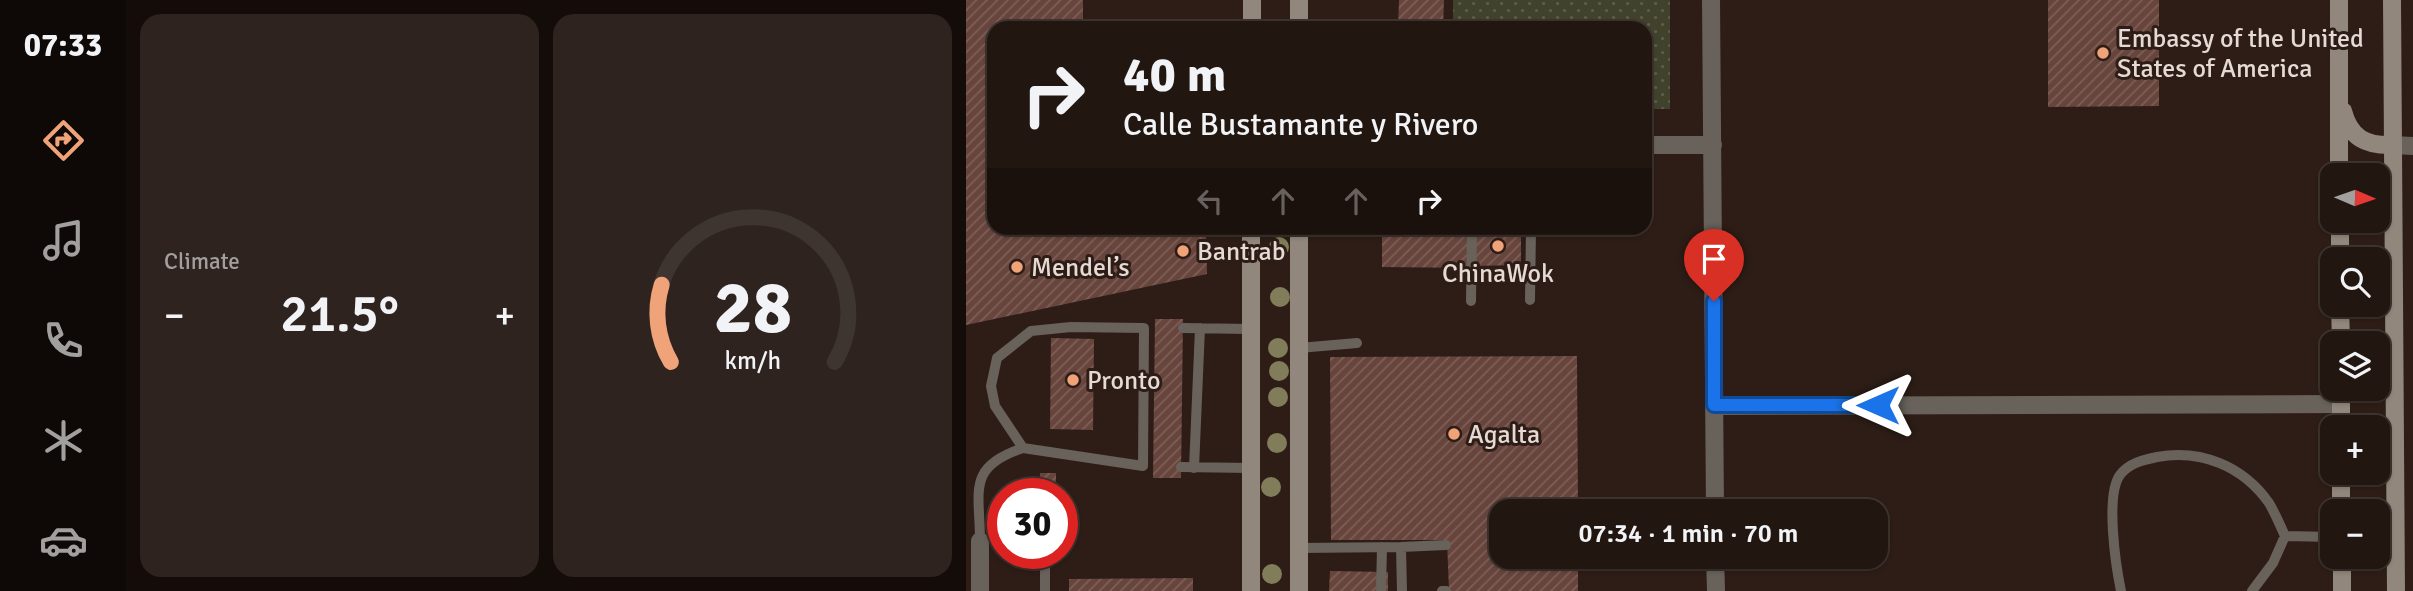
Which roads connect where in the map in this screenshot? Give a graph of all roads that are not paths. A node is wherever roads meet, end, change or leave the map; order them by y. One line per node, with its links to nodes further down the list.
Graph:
1 (1252, 0): 6 (main road)
2 (1299, 0): 7 (main road)
3 (1711, 0): 10 (street)
4 (2339, 0): 8 (main road)
5 (2392, 0): 11 (main road)
6 (1252, 21)
7 (1299, 21)
8 (2339, 90): 11 (main road); 13 (main road)
9 (1652, 145): 10 (street)
10 (1713, 145): 26 (street)
11 (2393, 145): 12 (street); 52 (main road)
12 (2413, 146)
13 (2339, 163)
14 (1251, 235): 22 (main road)
15 (1299, 235): 24 (main road)
16 (1472, 235): 19 (lane)
17 (1531, 235): 18 (lane)
18 (1530, 300)
19 (1471, 301)
20 (1183, 328): 21 (lane)
21 (1200, 328): 22 (lane); 29 (lane)
22 (1251, 328): 30 (main road)
23 (1357, 343): 24 (lane)
24 (1299, 348): 38 (main road)
25 (2320, 396): 26 (street)
26 (1714, 405): 31 (street)
27 (1023, 448): 27 (lane); 34 (lane)
28 (1181, 467): 29 (lane)
29 (1195, 468): 30 (lane)
30 (1251, 468): 44 (main road)
31 (1715, 499)
32 (2285, 536): 33 (lane); 49 (lane); 50 (lane)
33 (2320, 537)
34 (980, 541): 42 (street)
35 (1446, 545): 37 (lane)
36 (1382, 547): 37 (lane); 38 (lane); 46 (lane)
37 (1401, 547): 47 (lane)
38 (1299, 548): 45 (main road)
39 (1045, 569): 43 (lane)
40 (1715, 569): 48 (street)
41 (2342, 569): 51 (main road)
42 (980, 591)
43 (1045, 591)
44 (1251, 591)
45 (1299, 591)
46 (1381, 591)
47 (1402, 591)
48 (1716, 591)
49 (2121, 591)
50 (2252, 591)
51 (2342, 591)
52 (2396, 591)

